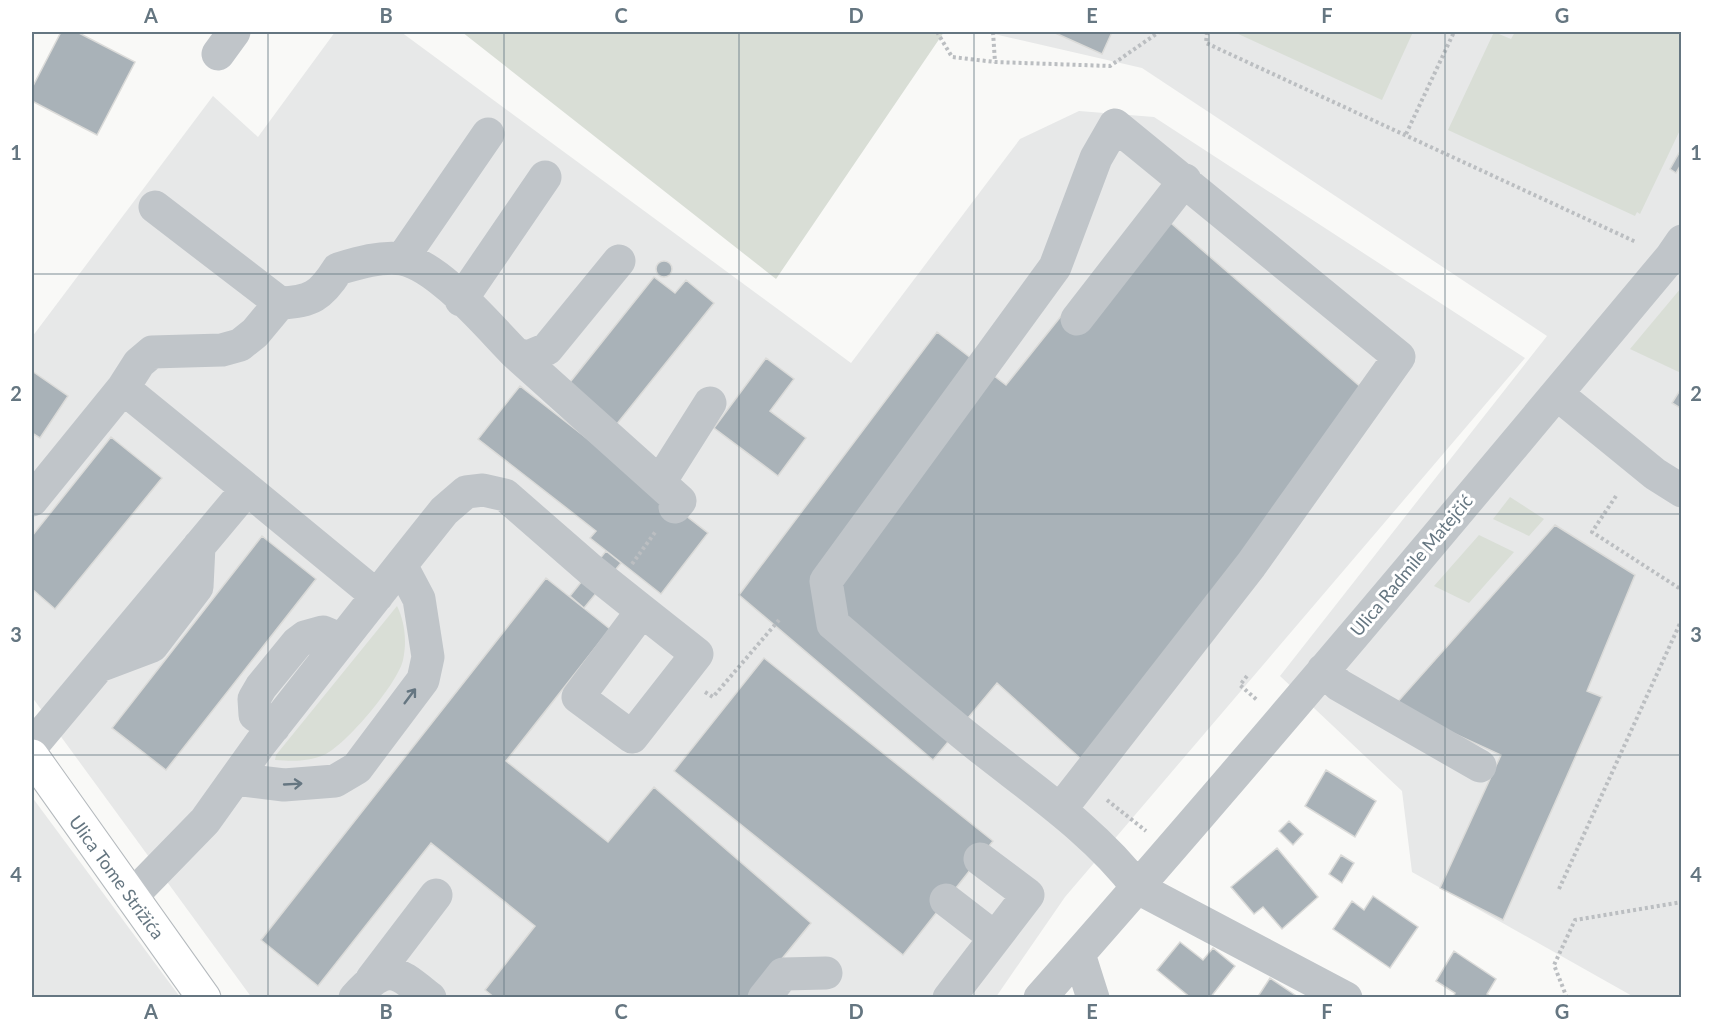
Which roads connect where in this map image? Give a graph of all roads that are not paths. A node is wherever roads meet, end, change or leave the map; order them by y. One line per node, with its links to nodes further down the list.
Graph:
1 (488, 134): 6 (street)
2 (545, 177): 8 (street)
3 (1185, 180): 10 (street); 26 (street); 26 (street)
4 (155, 207): 9 (street)
5 (1682, 240): 13 (street, Ulica Radmile Matejčić)
6 (402, 260): 8 (street); 9 (street)
7 (619, 261): 11 (street)
8 (461, 300): 11 (street)
9 (280, 303): 12 (street)
10 (1077, 319)
11 (516, 354): 14 (street)
12 (123, 388): 15 (street); 17 (street)
13 (1557, 394): 16 (street); 21 (street, Ulica Radmile Matejčić)
14 (710, 402)
15 (247, 489): 19 (street); 22 (street)
16 (1682, 491)
17 (32, 500)
18 (401, 565): 19 (street); 20 (street); 25 (street, one-way to 18)
19 (377, 596): 25 (street)
20 (642, 611)
21 (1323, 670): 24 (street); 28 (street, Ulica Radmile Matejčić)
22 (32, 746)
23 (32, 756): 30 (main road, Ulica Tome Strižića)
24 (1480, 766)
25 (235, 779): 30 (street)
26 (1060, 810): 28 (street)
27 (980, 859): 32 (street)
28 (1138, 888): 33 (street, Ulica Radmile Matejčić); 35 (street)
29 (436, 895): 34 (street)
30 (130, 897): 36 (main road, Ulica Tome Strižića)
31 (946, 900): 32 (street)
32 (994, 937): 40 (street)
33 (1079, 954): 41 (street, Ulica Radmile Matejčić); 42 (street)
34 (364, 988): 37 (street)
35 (1345, 997)
36 (204, 998)
37 (430, 998)
38 (764, 998): 39 (street)
39 (805, 998)
40 (949, 998)
41 (1040, 998)
42 (1093, 998)

